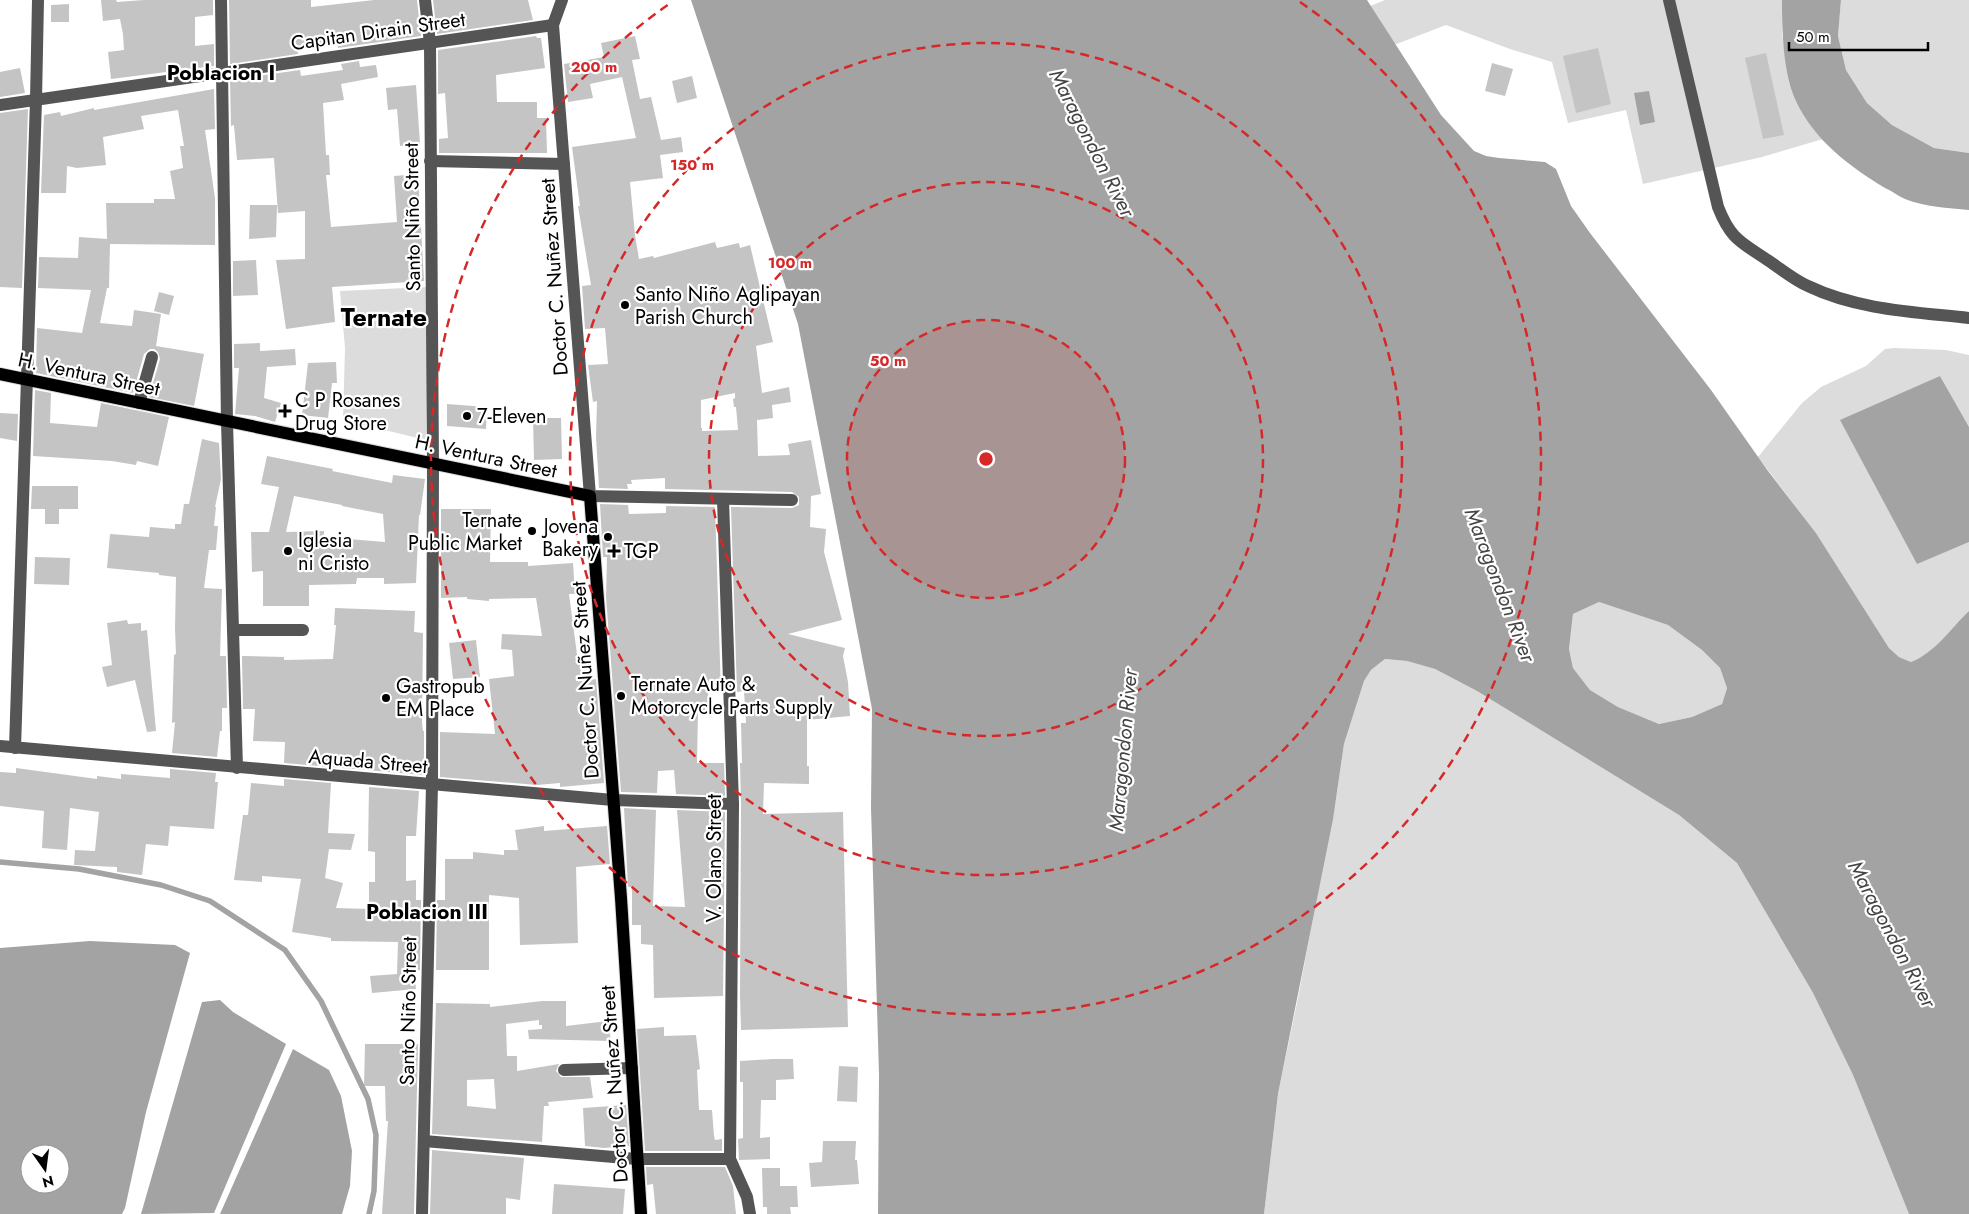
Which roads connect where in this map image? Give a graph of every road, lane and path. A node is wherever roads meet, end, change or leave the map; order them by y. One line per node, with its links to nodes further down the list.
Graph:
1 (38, 0): 9 (street)
2 (221, 0): 8 (street)
3 (425, 0): 7 (street, Santo Niño Street)
4 (562, 0): 6 (street)
5 (1668, 0): 13 (street)
6 (553, 25): 7 (street, Capitan Dirain Street); 12 (street, Doctor C. Nuñez Street)
7 (430, 43): 8 (street, Capitan Dirain Street); 11 (street, Santo Niño Street)
8 (221, 73): 9 (street, Capitan Dirain Street); 18 (street)
9 (36, 100): 10 (street, Capitan Dirain Street); 16 (street)
10 (0, 105)
11 (430, 161): 12 (street); 19 (street, Santo Niño Street)
12 (564, 164): 20 (street, Doctor C. Nuñez Street)
13 (1969, 318)
14 (152, 358): 17 (street)
15 (0, 374): 16 (main road, H. Ventura Street)
16 (27, 380): 17 (main road, H. Ventura Street); 26 (street)
17 (140, 403): 18 (main road, H. Ventura Street)
18 (227, 422): 19 (main road, H. Ventura Street); 23 (street)
19 (433, 464): 20 (main road, H. Ventura Street); 28 (street, Santo Niño Street)
20 (590, 496): 21 (street, H. Ventura Street); 29 (main road, Doctor C. Nuñez Street)
21 (723, 499): 22 (street, H. Ventura Street); 30 (street, V. Olano Street)
22 (792, 500)
23 (233, 630): 24 (street); 27 (street)
24 (303, 630)
25 (0, 746): 26 (street, Aquada Street)
26 (15, 748): 27 (street, Aquada Street)
27 (237, 768): 28 (street, Aquada Street)
28 (432, 785): 29 (street, Aquada Street); 33 (street, Santo Niño Street)
29 (613, 800): 30 (street, Aquada Street); 31 (main road, Doctor C. Nuñez Street)
30 (733, 804): 35 (street, V. Olano Street)
31 (632, 1068): 32 (street); 34 (main road, Doctor C. Nuñez Street)
32 (564, 1070)
33 (424, 1141): 34 (street); 36 (street, Santo Niño Street)
34 (637, 1159): 35 (street); 37 (main road, Doctor C. Nuñez Street)
35 (730, 1159): 38 (street, V. Olano Street)
36 (422, 1214)
37 (641, 1214)
38 (750, 1214)

